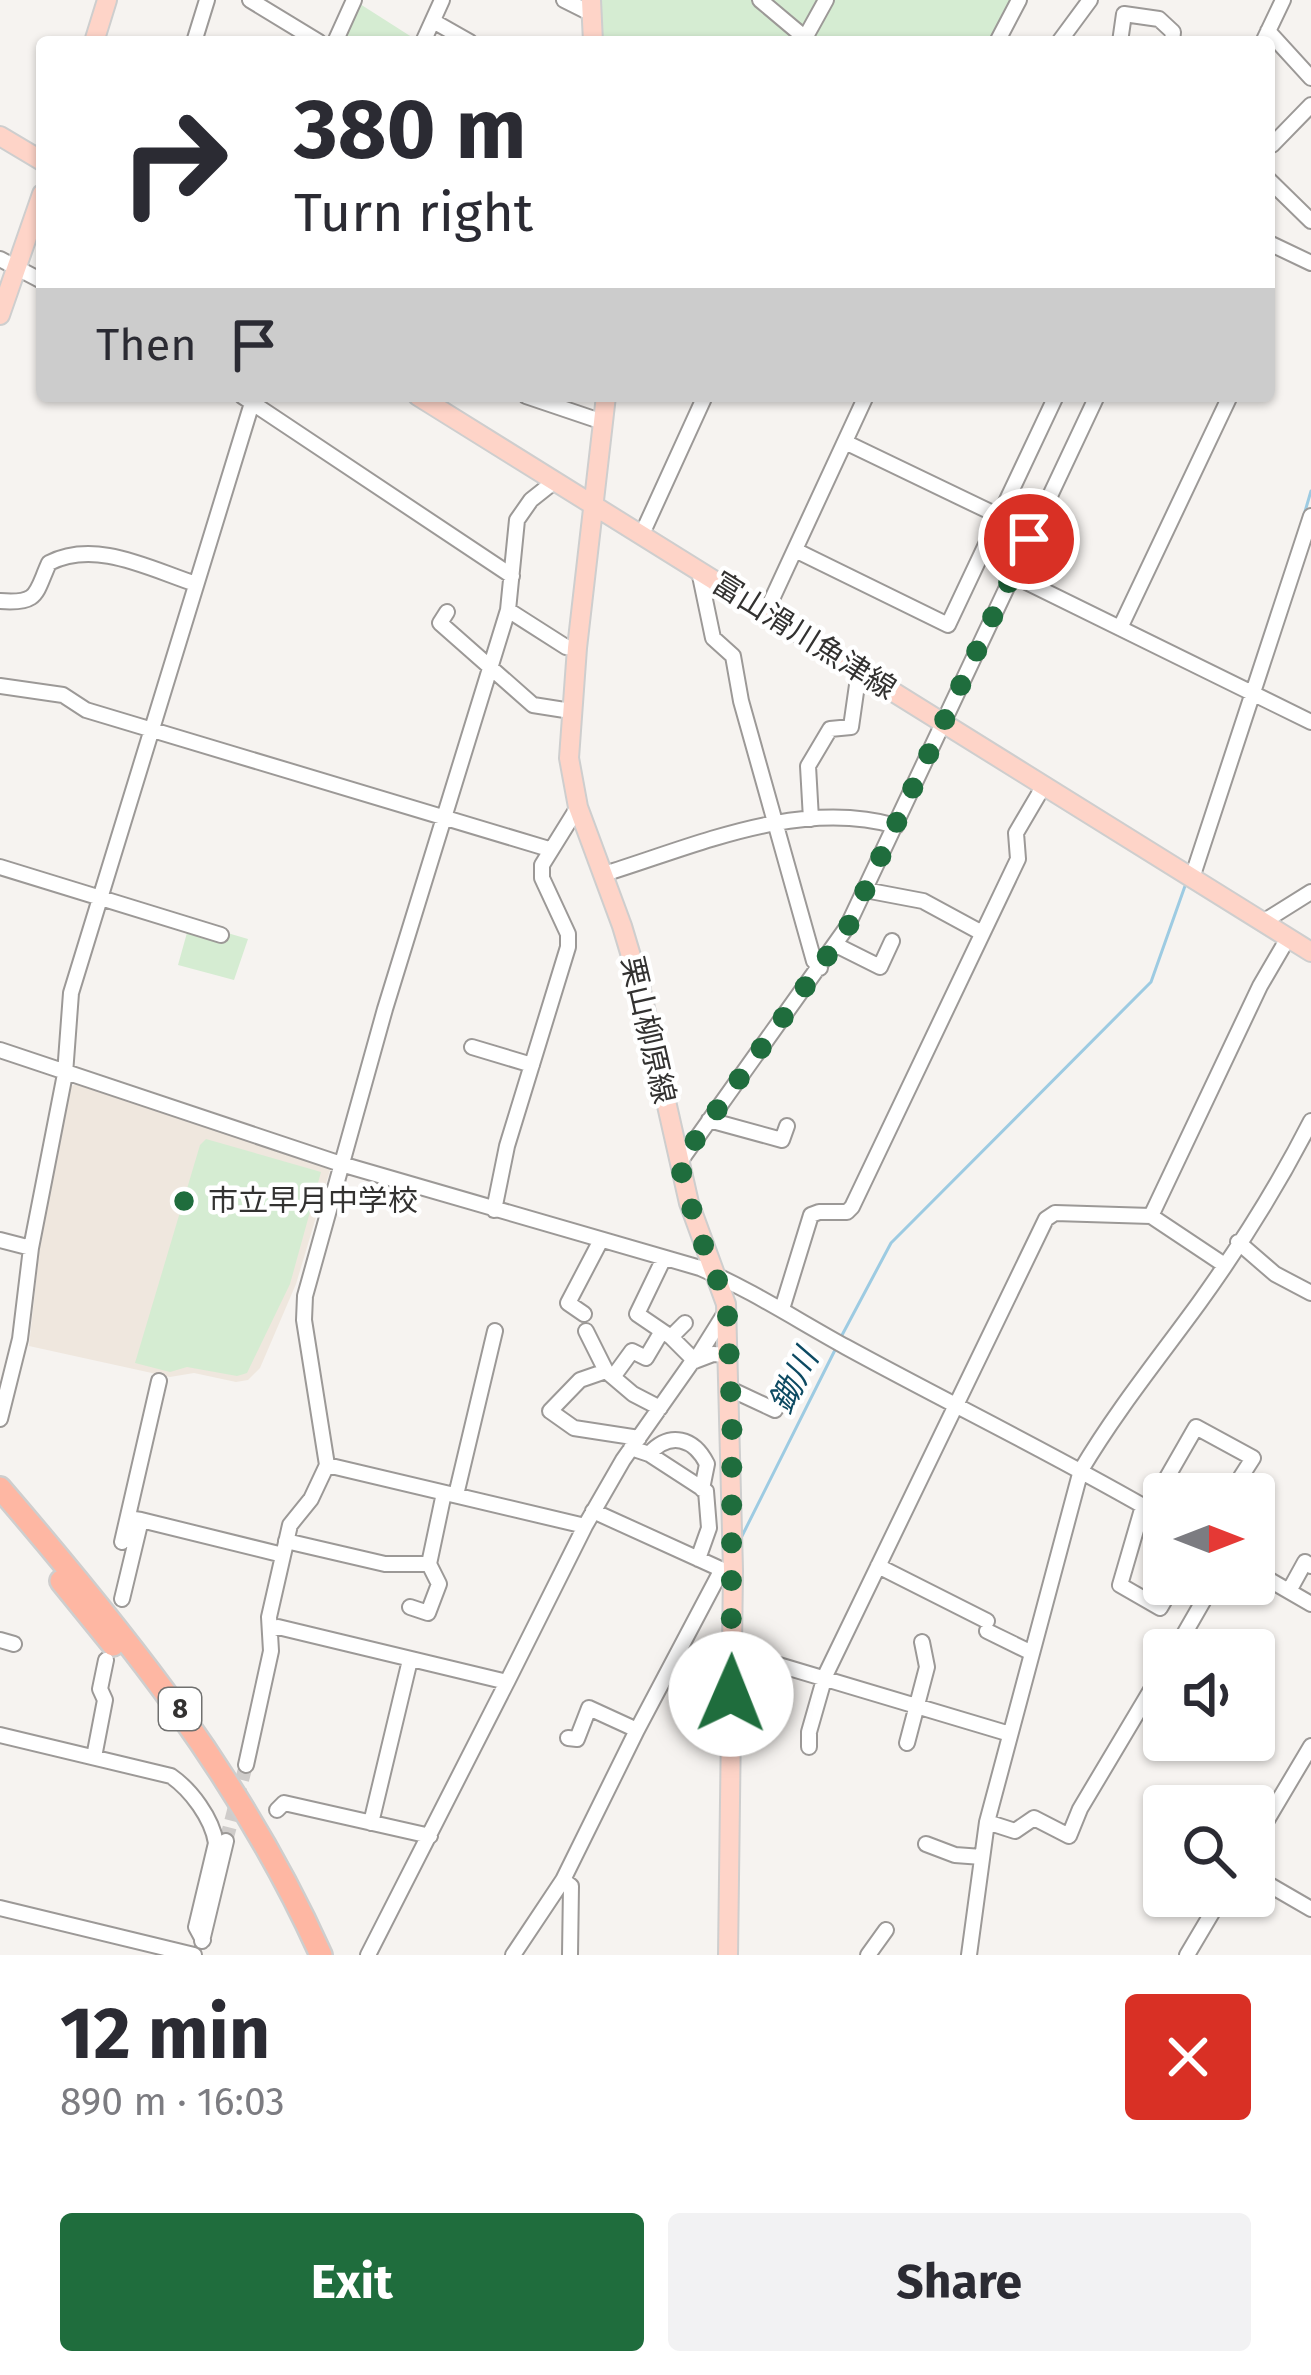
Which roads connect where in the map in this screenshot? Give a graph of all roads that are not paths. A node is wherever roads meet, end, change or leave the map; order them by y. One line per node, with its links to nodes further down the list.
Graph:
1 (107, 0): 16 (main road)
2 (207, 0): 17 (street)
3 (250, 0): 18 (street)
4 (354, 0): 19 (street)
5 (442, 0): 15 (street)
6 (564, 0): 13 (street)
7 (760, 0): 22 (street)
8 (826, 0): 23 (street)
9 (1018, 0): 24 (street)
10 (1090, 0): 25 (street)
11 (1163, 0): 14 (street)
12 (1283, 0): 28 (street)
13 (592, 7)
14 (1159, 19): 26 (street); 27 (street)
15 (433, 21): 20 (street); 21 (street)
16 (96, 36)
17 (196, 36)
18 (309, 36)
19 (337, 36)
20 (426, 36)
21 (459, 36)
22 (803, 36)
23 (810, 36)
24 (1000, 36)
25 (1063, 36)
26 (1121, 36)
27 (1173, 36)
28 (1266, 36)
29 (1275, 44): 30 (street)
30 (1311, 78)
31 (1311, 105): 33 (street)
32 (0, 136): 34 (main road)
33 (1275, 142)
34 (36, 157)
35 (1275, 186): 37 (street)
36 (36, 206): 40 (main road)
37 (1311, 221)
38 (1275, 246): 39 (street)
39 (1311, 263)
40 (8, 264): 41 (street); 42 (main road)
41 (36, 278)
42 (0, 315)
43 (246, 402): 64 (street)
44 (251, 402): 63 (street)
45 (428, 402): 55 (main road, 富山滑川魚津線)
46 (544, 402): 53 (street)
47 (605, 402): 53 (main road, 栗山柳原線)
48 (702, 402): 59 (street)
49 (863, 402): 54 (street)
50 (1053, 402): 57 (street)
51 (1094, 402): 62 (street)
52 (1227, 402): 69 (street)
53 (603, 422): 56 (main road, 栗山柳原線)
54 (845, 442): 57 (street); 60 (street)
55 (555, 481): 56 (main road, 富山滑川魚津線); 63 (street)
56 (592, 503): 59 (main road, 富山滑川魚津線); 70 (main road, 栗山柳原線)
57 (999, 516): 60 (street)
58 (1311, 516): 74 (street)
59 (642, 535): 61 (main road, 富山滑川魚津線)
60 (795, 550): 68 (street)
61 (699, 571): 68 (main road, 富山滑川魚津線); 83 (street)
62 (1012, 575): 69 (street); 77 (street)
63 (512, 576): 66 (street)
64 (196, 584): 65 (street); 78 (street)
65 (0, 601)
66 (508, 610): 70 (street); 71 (street)
67 (447, 612): 71 (street)
68 (766, 612): 72 (main road, 富山滑川魚津線)
69 (1120, 628): 74 (street)
70 (577, 648): 75 (main road, 栗山柳原線)
71 (490, 664): 75 (street); 81 (street)
72 (859, 671): 77 (main road, 富山滑川魚津線); 82 (street)
73 (0, 686): 78 (street)
74 (1251, 693): 76 (street); 88 (street)
75 (571, 711): 80 (main road, 栗山柳原線)
76 (1310, 717)
77 (944, 725): 79 (main road, 富山滑川魚津線); 84 (street)
78 (151, 730): 81 (street); 91 (street)
79 (1043, 787): 88 (main road, 富山滑川魚津線); 93 (street)
80 (578, 807): 85 (street); 87 (main road, 栗山柳原線)
81 (442, 817): 85 (street); 108 (street)
82 (811, 819): 83 (street); 84 (street)
83 (775, 823): 87 (street); 99 (street)
84 (896, 826): 89 (street)
85 (549, 849): 102 (street)
86 (0, 867): 91 (street)
87 (604, 874): 107 (main road, 栗山柳原線)
88 (1192, 878): 92 (main road, 富山滑川魚津線)
89 (865, 890): 93 (street); 97 (street)
90 (1311, 892): 92 (street)
91 (99, 899): 94 (street); 103 (street)
92 (1263, 922): 95 (main road, 富山滑川魚津線)
93 (982, 933): 119 (street)
94 (221, 935)
95 (1288, 938): 98 (main road, 富山滑川魚津線); 110 (street)
96 (892, 941): 97 (street)
97 (836, 944): 99 (street)
98 (1311, 952)
99 (820, 968): 104 (street)
100 (472, 1048): 102 (street)
101 (0, 1050): 103 (street)
102 (532, 1065): 109 (street)
103 (65, 1074): 108 (street); 114 (street)
104 (710, 1120): 106 (street); 107 (street)
105 (1311, 1121): 113 (street)
106 (787, 1126)
107 (679, 1163): 117 (main road, 栗山柳原線)
108 (341, 1164): 109 (street); 135 (street)
109 (494, 1210): 112 (street)
110 (1151, 1216): 116 (street); 129 (street)
111 (0, 1240): 114 (street)
112 (601, 1240): 115 (street); 126 (street)
113 (1238, 1241): 116 (street); 118 (street)
114 (31, 1248): 132 (street)
115 (664, 1258): 117 (street); 123 (street)
116 (1223, 1264): 136 (street)
117 (718, 1276): 119 (street); 120 (main road, 栗山柳原線)
118 (1311, 1293)
119 (782, 1309): 129 (street)
120 (727, 1310): 124 (main road, 栗山柳原線); 125 (street)
121 (685, 1324): 123 (street)
122 (495, 1331): 141 (street)
123 (667, 1334): 125 (street); 126 (street)
124 (728, 1355): 125 (street); 128 (main road, 栗山柳原線)
125 (695, 1361): 130 (street)
126 (609, 1374): 130 (street); 133 (street)
127 (159, 1381): 146 (street)
128 (730, 1389): 131 (street); 154 (main road, 栗山柳原線)
129 (955, 1404): 136 (street); 153 (street)
130 (660, 1408): 133 (street)
131 (775, 1410)
132 (0, 1419)
133 (635, 1443): 134 (street); 144 (street)
134 (649, 1454): 140 (street); 140 (street)
135 (327, 1465): 141 (street); 149 (street)
136 (1081, 1470): 142 (street); 164 (street)
137 (1168, 1473): 138 (street)
138 (1243, 1473)
139 (0, 1488): 197 (highway, 8)
140 (702, 1489): 150 (street)
141 (450, 1494): 147 (street); 151 (street)
142 (1143, 1506)
143 (0, 1510): 196 (highway, 8)
144 (593, 1511): 147 (street); 150 (street)
145 (1143, 1517): 157 (street)
146 (135, 1520): 148 (street); 149 (street); 158 (street)
147 (585, 1526): 168 (street)
148 (122, 1542)
149 (285, 1548): 151 (street); 161 (street)
150 (698, 1559): 154 (street)
151 (429, 1564): 160 (street)
152 (1311, 1566): 156 (street)
153 (878, 1567): 164 (street); 167 (street)
154 (727, 1570): 163 (main road, 栗山柳原線); 171 (street)
155 (1275, 1583): 156 (street)
156 (1288, 1591): 159 (street)
157 (1143, 1598)
158 (122, 1599)
159 (1311, 1604)
160 (410, 1607)
161 (271, 1630): 166 (street); 179 (street)
162 (922, 1642): 170 (street)
163 (732, 1651): 167 (street); 201 (main road, 栗山柳原線)
164 (1032, 1653): 172 (street)
165 (106, 1660): 178 (street)
166 (410, 1660): 168 (street); 183 (street)
167 (825, 1676): 170 (street); 177 (street)
168 (507, 1682): 184 (street)
169 (1143, 1704): 182 (street)
170 (916, 1705): 172 (street); 175 (street)
171 (637, 1730): 174 (street); 188 (street)
172 (1010, 1734): 182 (street)
173 (0, 1735): 178 (street)
174 (568, 1738)
175 (907, 1744)
176 (1311, 1746): 180 (street)
177 (808, 1747)
178 (94, 1757): 194 (street)
179 (245, 1765)
180 (1275, 1807)
181 (277, 1810): 183 (street)
182 (987, 1822): 187 (street)
183 (371, 1823): 184 (street)
184 (430, 1837): 198 (street)
185 (226, 1841): 194 (street)
186 (926, 1844): 187 (street)
187 (982, 1858): 195 (street)
188 (563, 1880): 199 (street); 200 (street)
189 (1275, 1888): 191 (street)
190 (0, 1908): 194 (street)
191 (1311, 1909)
192 (1210, 1917): 203 (street)
193 (886, 1930): 202 (street)
194 (197, 1950)
195 (972, 1953)
196 (307, 1955)
197 (321, 1955)
198 (368, 1955)
199 (513, 1955)
200 (570, 1955)
201 (728, 1955)
202 (868, 1955)
203 (1187, 1955)

